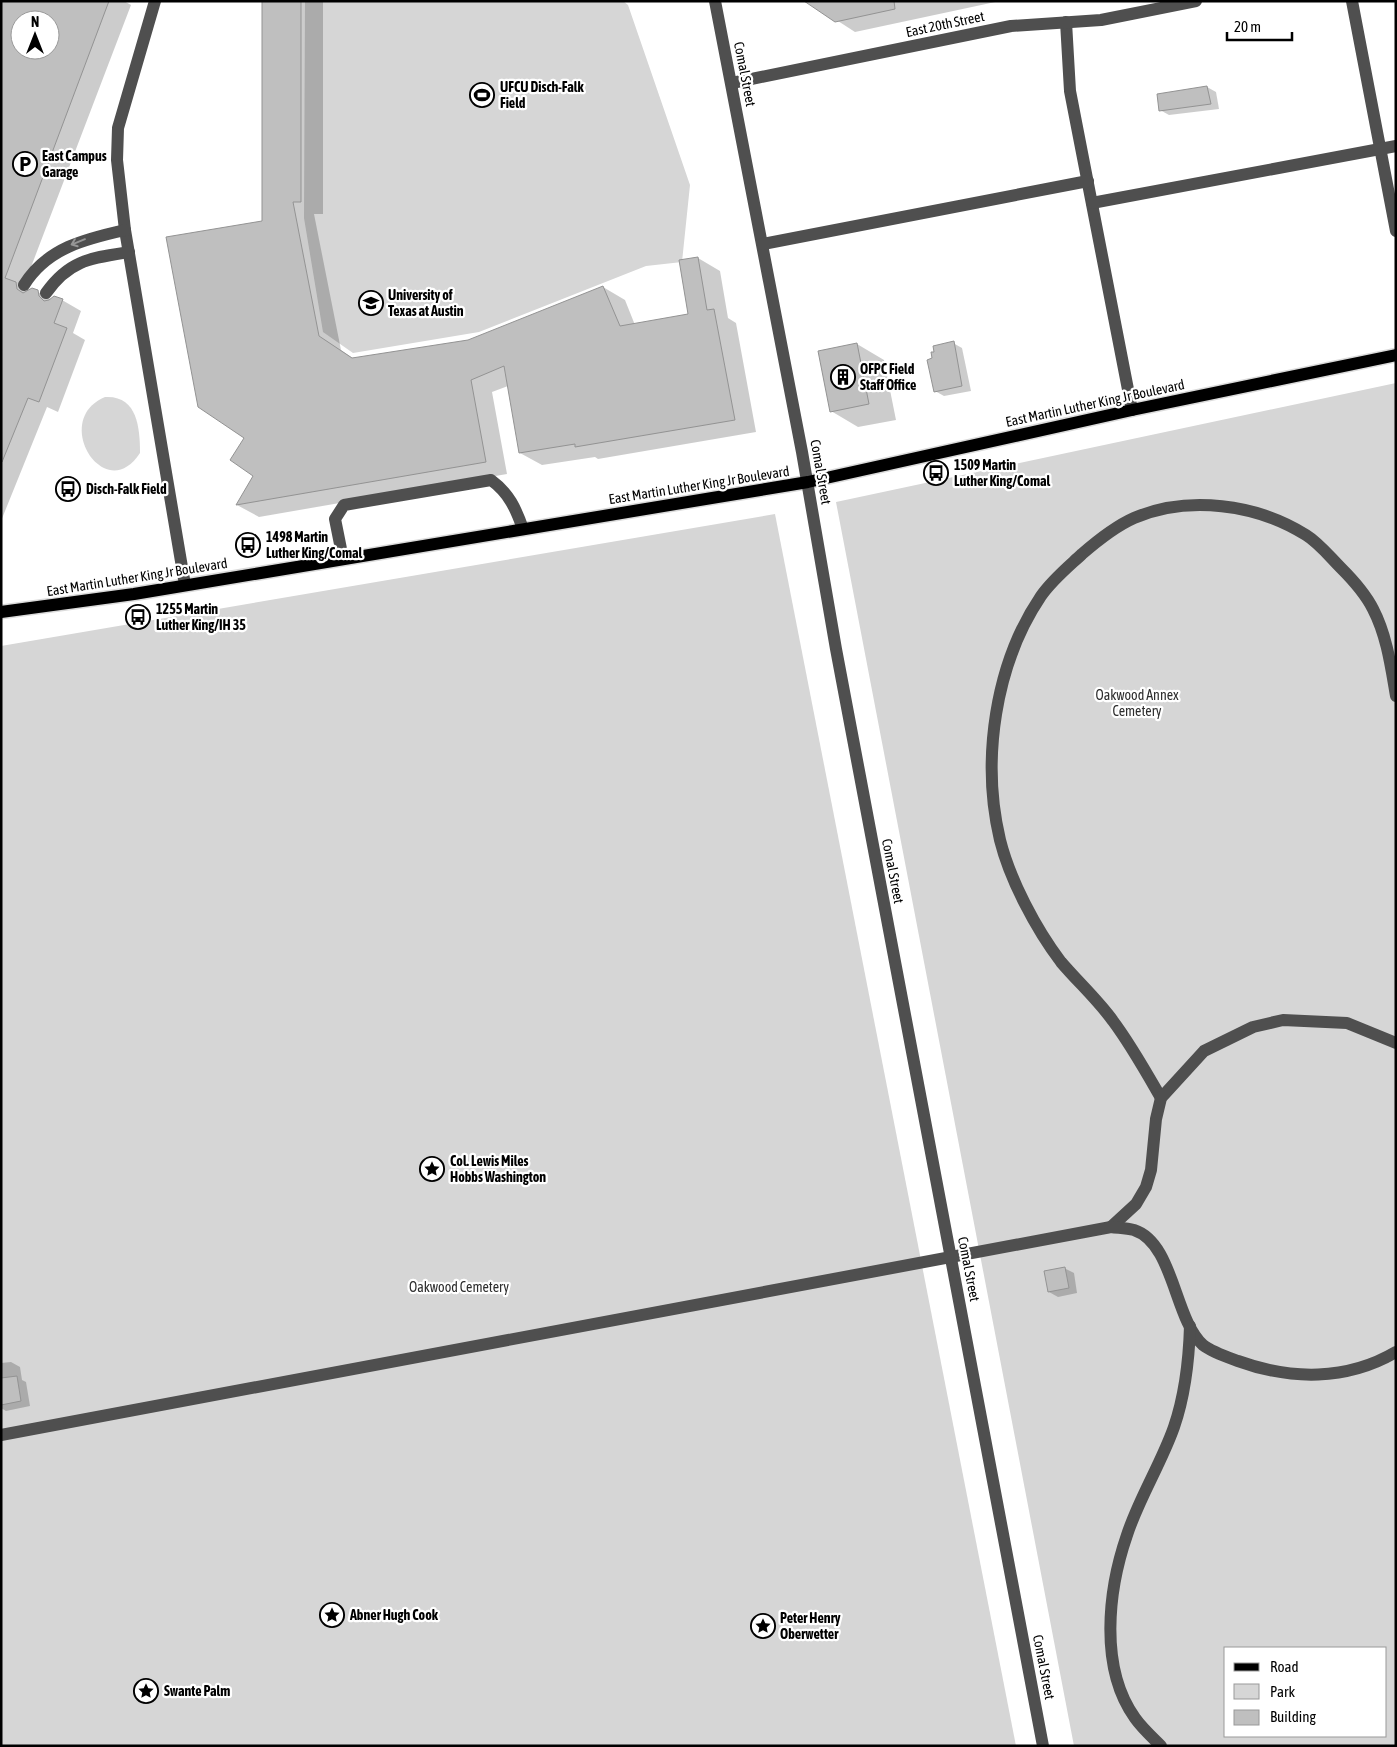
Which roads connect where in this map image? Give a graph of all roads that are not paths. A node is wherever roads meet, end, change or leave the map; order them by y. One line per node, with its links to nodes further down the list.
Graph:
1 (156, 1): 12 (street)
2 (715, 1): 7 (street, Comal Street)
3 (1196, 1): 5 (street, East 20th Street)
4 (1352, 1): 9 (street)
5 (1143, 6): 6 (street, East 20th Street)
6 (1066, 22): 7 (street, East 20th Street); 10 (street)
7 (732, 83): 14 (street, Comal Street)
8 (1396, 146): 9 (street)
9 (1380, 149): 11 (street); 13 (street)
10 (1088, 181): 11 (street); 14 (street)
11 (1092, 203): 19 (street)
12 (125, 230): 15 (street); 16 (street, one-way to 16)
13 (1396, 231)
14 (763, 244): 20 (street, Comal Street)
15 (129, 252): 17 (street); 23 (street)
16 (24, 285)
17 (46, 293)
18 (1396, 355): 19 (main road, East Martin Luther King Jr Boulevard)
19 (1132, 410): 20 (main road, East Martin Luther King Jr Boulevard)
20 (808, 482): 21 (main road, East Martin Luther King Jr Boulevard); 29 (street, Comal Street)
21 (523, 529): 22 (main road, East Martin Luther King Jr Boulevard); 22 (street)
22 (344, 559): 23 (main road, East Martin Luther King Jr Boulevard)
23 (185, 585): 24 (main road, East Martin Luther King Jr Boulevard)
24 (1, 612)
25 (1396, 696): 27 (street)
26 (1396, 1043): 27 (street)
27 (1161, 1098): 28 (street)
28 (1111, 1227): 29 (street); 30 (street)
29 (951, 1256): 32 (street); 33 (street, Comal Street)
30 (1190, 1326): 31 (street); 34 (street)
31 (1396, 1352)
32 (1, 1435)
33 (1043, 1746)
34 (1161, 1746)

